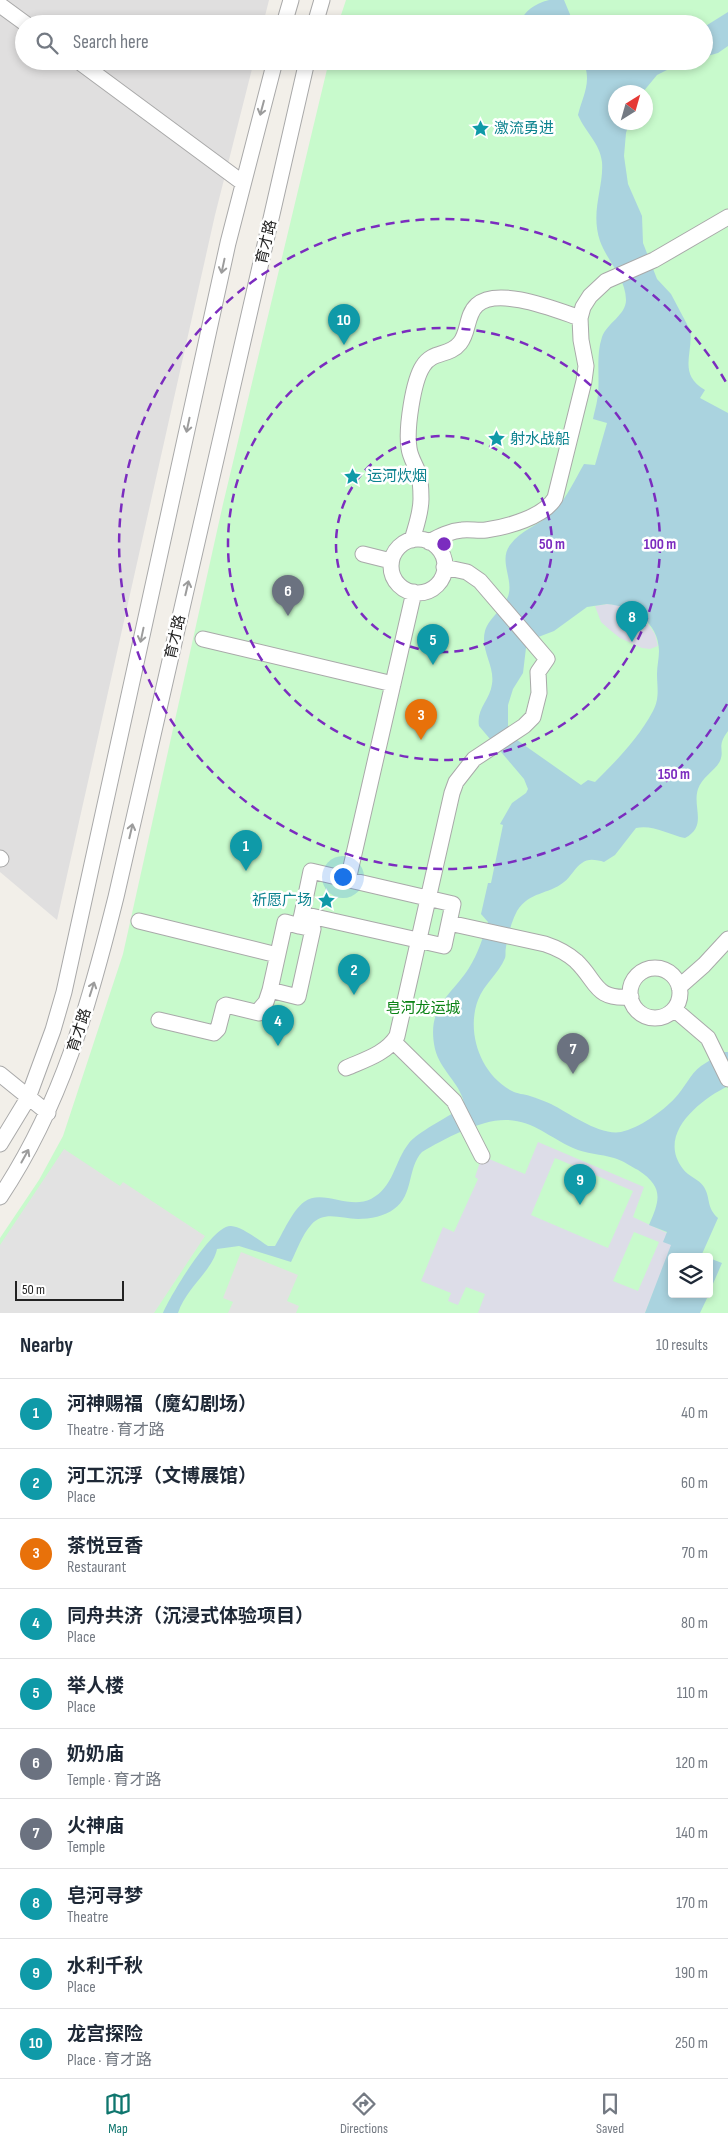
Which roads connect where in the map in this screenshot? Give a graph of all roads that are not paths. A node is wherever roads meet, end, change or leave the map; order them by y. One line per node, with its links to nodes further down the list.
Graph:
1 (291, 0): 4 (street)
2 (322, 0): 5 (street)
3 (0, 5): 6 (street)
4 (287, 15)
5 (318, 15)
6 (15, 16)
7 (90, 70): 10 (street)
8 (273, 70): 10 (street, 育才路, one-way to 10)
9 (305, 70): 39 (street, 育才路, one-way to 9)
10 (243, 183): 38 (street, 育才路, one-way to 38)
11 (728, 217): 12 (street)
12 (580, 318): 13 (street); 14 (street)
13 (412, 540): 14 (street); 16 (street)
14 (429, 542): 17 (street)
15 (363, 554): 16 (street)
16 (391, 561): 18 (street)
17 (444, 567): 18 (street); 22 (street)
18 (414, 592): 20 (street)
19 (203, 639): 20 (street)
20 (393, 684): 21 (street)
21 (348, 880): 22 (street); 23 (street)
22 (429, 898): 25 (street); 27 (street)
23 (300, 920): 27 (street); 28 (street); 30 (street)
24 (139, 921): 28 (street)
25 (448, 923): 27 (street); 31 (street)
26 (728, 939): 29 (street)
27 (420, 940): 34 (street)
28 (277, 955): 30 (street)
29 (679, 987): 31 (street); 32 (street)
30 (270, 990): 33 (street)
31 (631, 997): 32 (street)
32 (674, 1009): 37 (street)
33 (158, 1020)
34 (394, 1042): 35 (street); 41 (street)
35 (346, 1068)
36 (0, 1074): 38 (street)
37 (728, 1079)
38 (28, 1098): 39 (street); 40 (street, 育才路)
39 (48, 1114): 42 (street, 育才路, one-way to 39)
40 (0, 1144)
41 (482, 1156)
42 (0, 1197)

